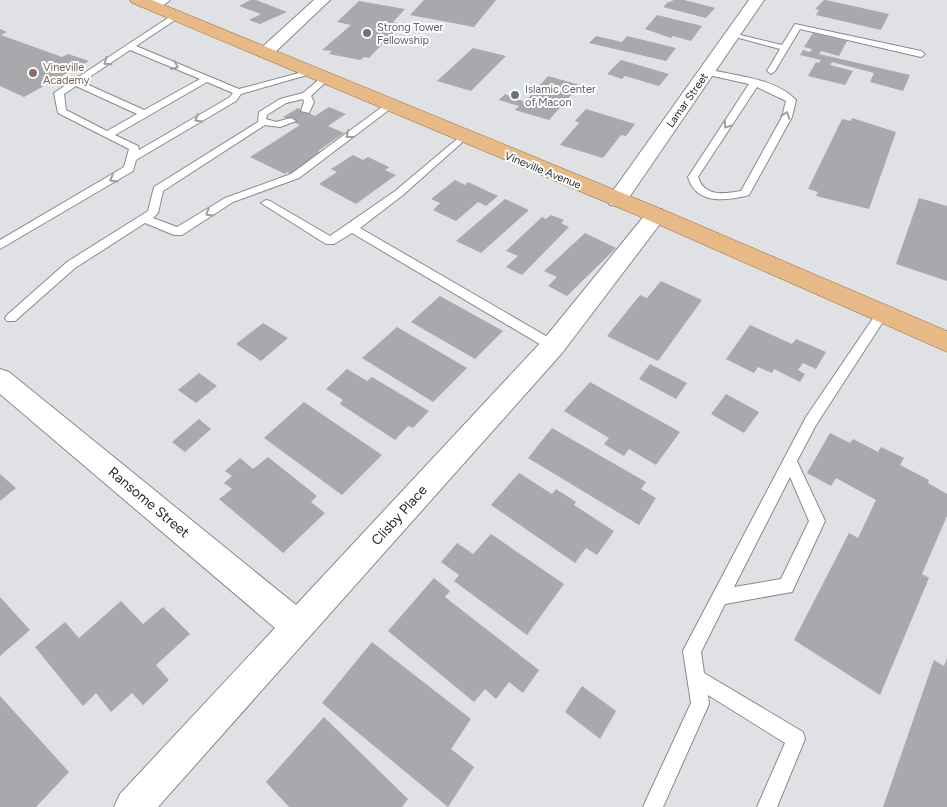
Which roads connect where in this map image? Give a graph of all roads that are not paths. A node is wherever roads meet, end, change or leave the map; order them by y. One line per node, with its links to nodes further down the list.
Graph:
1 (138, 0): 4 (main road, Vineville Avenue)
2 (323, 0): 9 (street)
3 (757, 0): 6 (street, Lamar Street)
4 (159, 3): 5 (main road, Vineville Avenue)
5 (178, 16): 7 (lane); 9 (main road, Vineville Avenue)
6 (732, 35): 8 (lane); 12 (street, Lamar Street)
7 (130, 47): 14 (lane, one-way to 14); 15 (lane, one-way to 15)
8 (784, 48): 10 (lane); 11 (lane)
9 (265, 53): 13 (main road, Vineville Avenue)
10 (921, 54)
11 (771, 71)
12 (707, 72): 16 (lane); 27 (street, Lamar Street)
13 (318, 76): 17 (lane); 18 (lane); 19 (main road, Vineville Avenue)
14 (207, 79): 17 (lane); 21 (lane)
15 (76, 82): 21 (lane); 24 (lane)
16 (754, 84): 16 (lane, one-way to 16)
17 (238, 92): 26 (lane, one-way to 26)
18 (306, 94): 20 (lane); 23 (lane)
19 (388, 106): 25 (main road, Vineville Avenue); 30 (lane, one-way to 30)
20 (306, 111)
21 (144, 114): 24 (lane)
22 (291, 121): 23 (lane)
23 (264, 122): 30 (lane)
24 (107, 135): 26 (lane)
25 (463, 137): 27 (main road, Vineville Avenue); 31 (lane)
26 (132, 158): 32 (lane, one-way to 32)
27 (617, 200): 29 (main road, Vineville Avenue)
28 (266, 203): 31 (lane)
29 (656, 215): 33 (main road, Vineville Avenue); 36 (street, Clisby Place)
30 (146, 219): 34 (lane)
31 (352, 228): 36 (lane)
32 (0, 245)
33 (882, 314): 35 (main road, Vineville Avenue); 38 (lane)
34 (11, 318)
35 (947, 342)
36 (553, 346): 40 (street, Clisby Place)
37 (0, 379): 40 (street, Ransome Street)
38 (790, 461): 39 (lane); 39 (lane)
39 (721, 597): 41 (lane)
40 (298, 626): 42 (street, Clisby Place)
41 (696, 678): 43 (lane); 44 (lane)
42 (133, 807)
43 (653, 807)
44 (767, 807)

